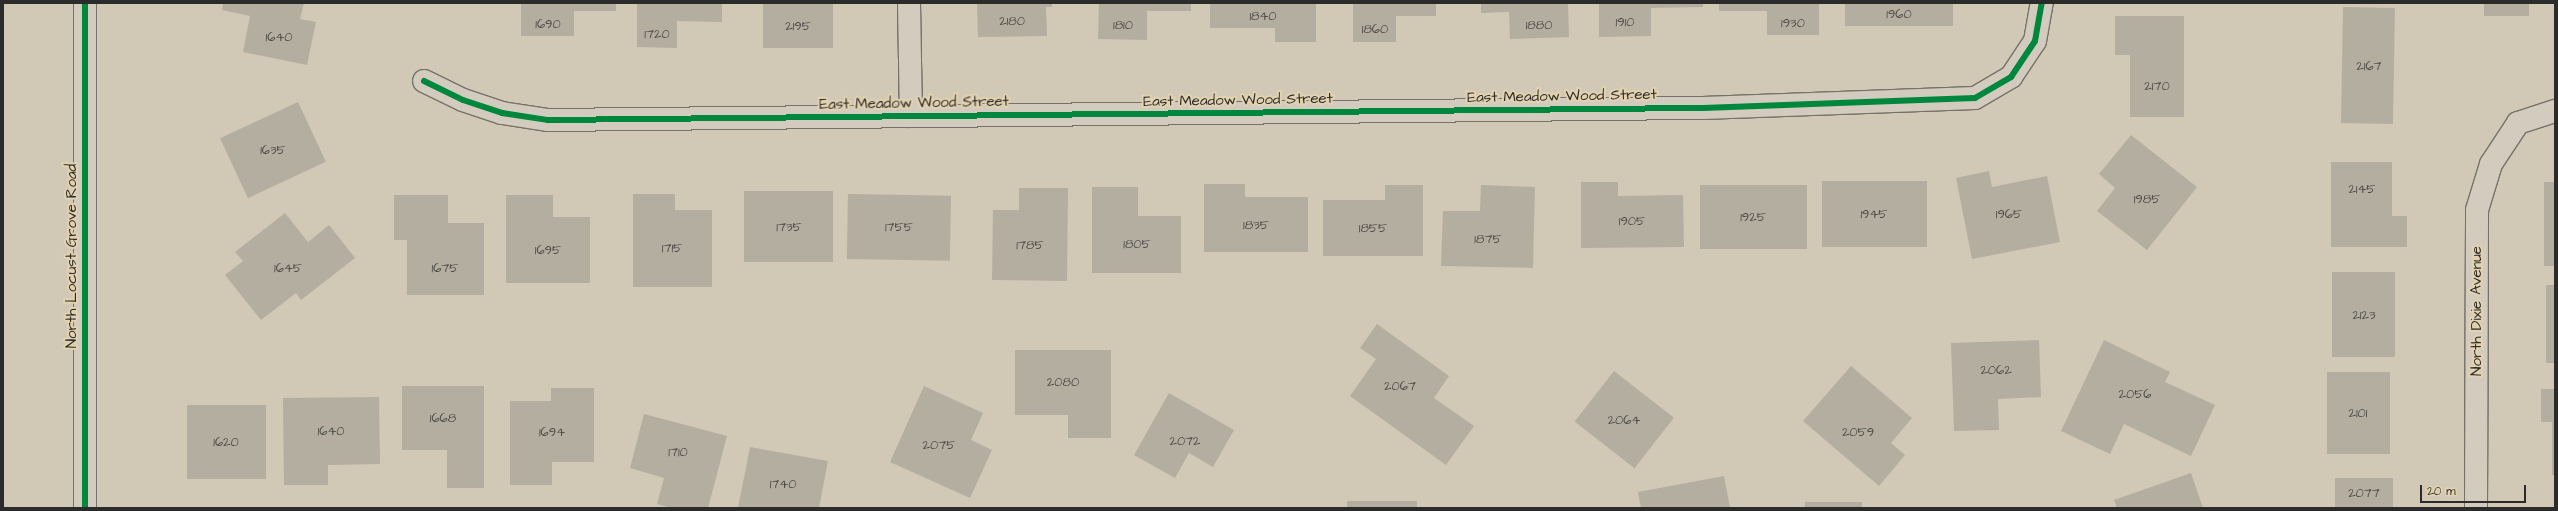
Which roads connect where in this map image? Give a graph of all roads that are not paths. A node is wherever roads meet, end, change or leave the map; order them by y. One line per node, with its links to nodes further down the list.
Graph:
1 (85, 3): 7 (street, North Locust Grove Road)
2 (909, 3): 6 (street)
3 (2042, 3): 6 (street, East Meadow Wood Street)
4 (424, 81): 6 (street, East Meadow Wood Street)
5 (2555, 111): 8 (street, North Dixie Avenue)
6 (911, 116)
7 (85, 508)
8 (2476, 508)

